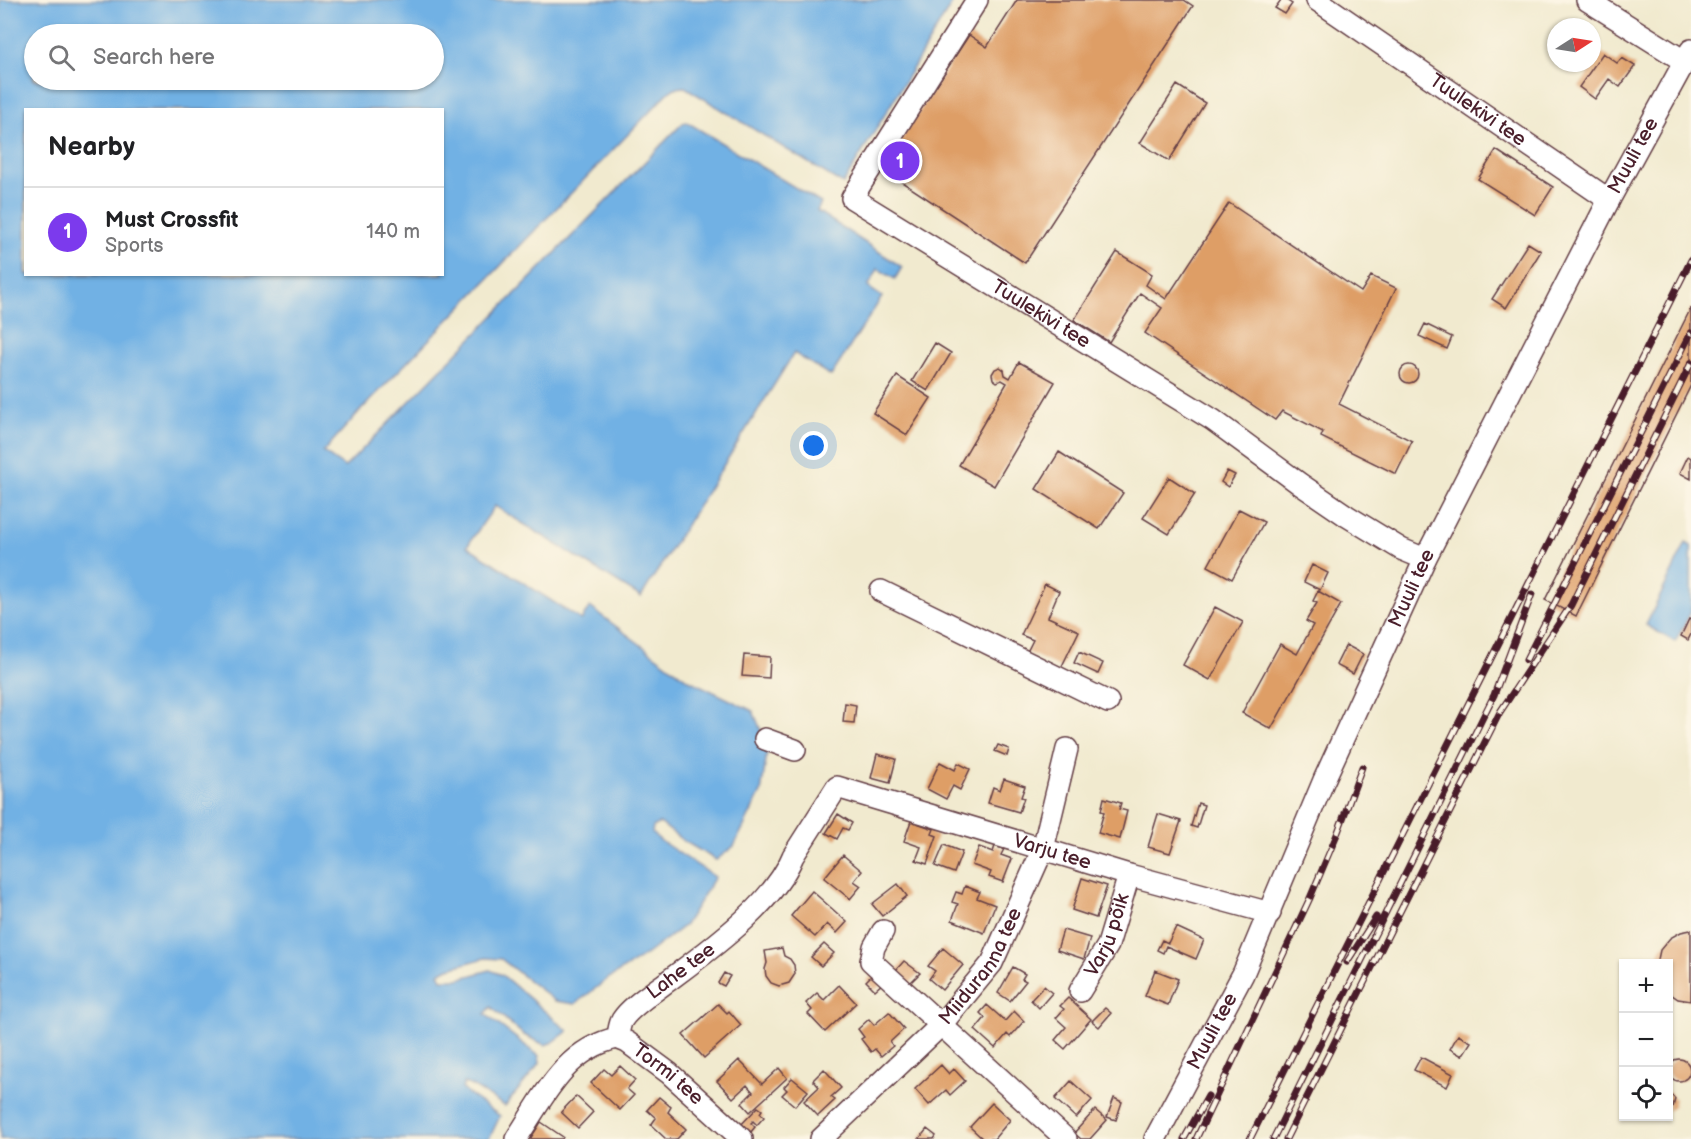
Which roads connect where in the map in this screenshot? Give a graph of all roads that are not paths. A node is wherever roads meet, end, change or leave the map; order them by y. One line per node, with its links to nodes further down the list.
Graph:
1 (977, 0): 6 (street, Tuulekivi tee)
2 (1317, 0): 5 (street, Tuulekivi tee)
3 (1587, 0): 4 (street)
4 (1688, 55): 5 (street, Muuli tee)
5 (1610, 200): 6 (street, Muuli tee)
6 (1425, 559): 15 (street, Muuli tee)
7 (881, 591): 8 (street)
8 (1108, 702)
9 (765, 739): 11 (street)
10 (1067, 748): 13 (street, Miiduranna tee)
11 (795, 750)
12 (837, 787): 13 (street, Varju tee); 19 (street, Lahe tee)
13 (1043, 849): 14 (street, Varju tee); 18 (street, Miiduranna tee)
14 (1129, 875): 15 (street, Varju tee); 17 (street, Varju põik)
15 (1270, 913): 24 (street, Muuli tee)
16 (883, 931): 18 (street)
17 (1080, 991)
18 (940, 1026): 22 (street, Miiduranna tee); 23 (street)
19 (617, 1038): 20 (street); 21 (street, Tormi tee)
20 (516, 1139)
21 (742, 1139)
22 (821, 1139)
23 (1066, 1139)
24 (1155, 1139)

